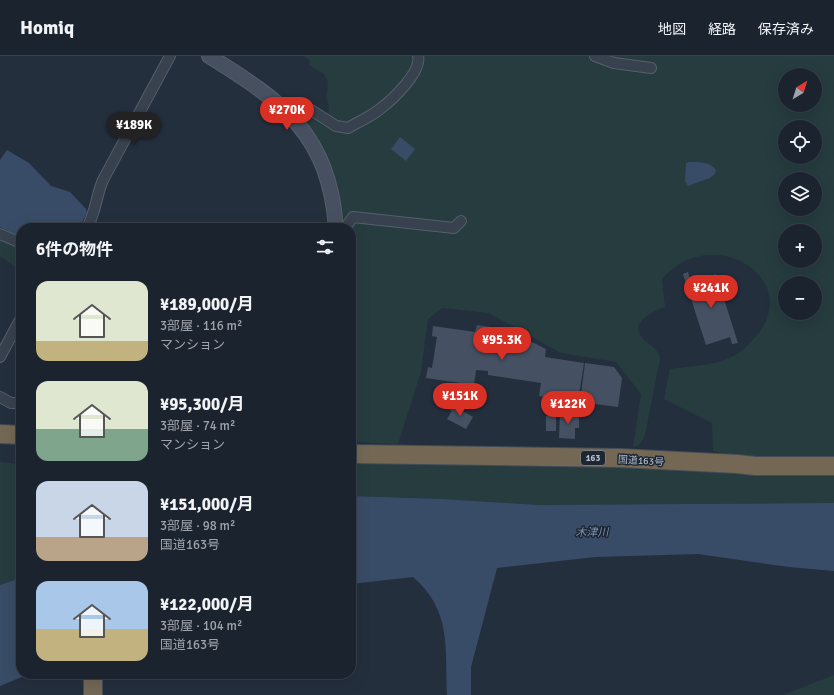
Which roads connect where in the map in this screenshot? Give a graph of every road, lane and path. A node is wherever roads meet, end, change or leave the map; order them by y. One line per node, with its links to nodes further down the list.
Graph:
1 (170, 56): 8 (street)
2 (209, 56): 6 (street)
3 (418, 56): 6 (street)
4 (595, 56): 5 (street)
5 (651, 68)
6 (297, 123): 9 (street)
7 (461, 221): 10 (street)
8 (90, 223)
9 (336, 223)
10 (348, 223)
11 (0, 234): 12 (street)
12 (16, 241)
13 (16, 327): 14 (street)
14 (0, 357)
15 (0, 397): 16 (street)
16 (16, 403)
17 (0, 434): 18 (highway)
18 (16, 435)
19 (356, 454): 20 (highway, 国道163号 / 163)
20 (834, 466)
21 (93, 679): 22 (highway)
22 (92, 695)

